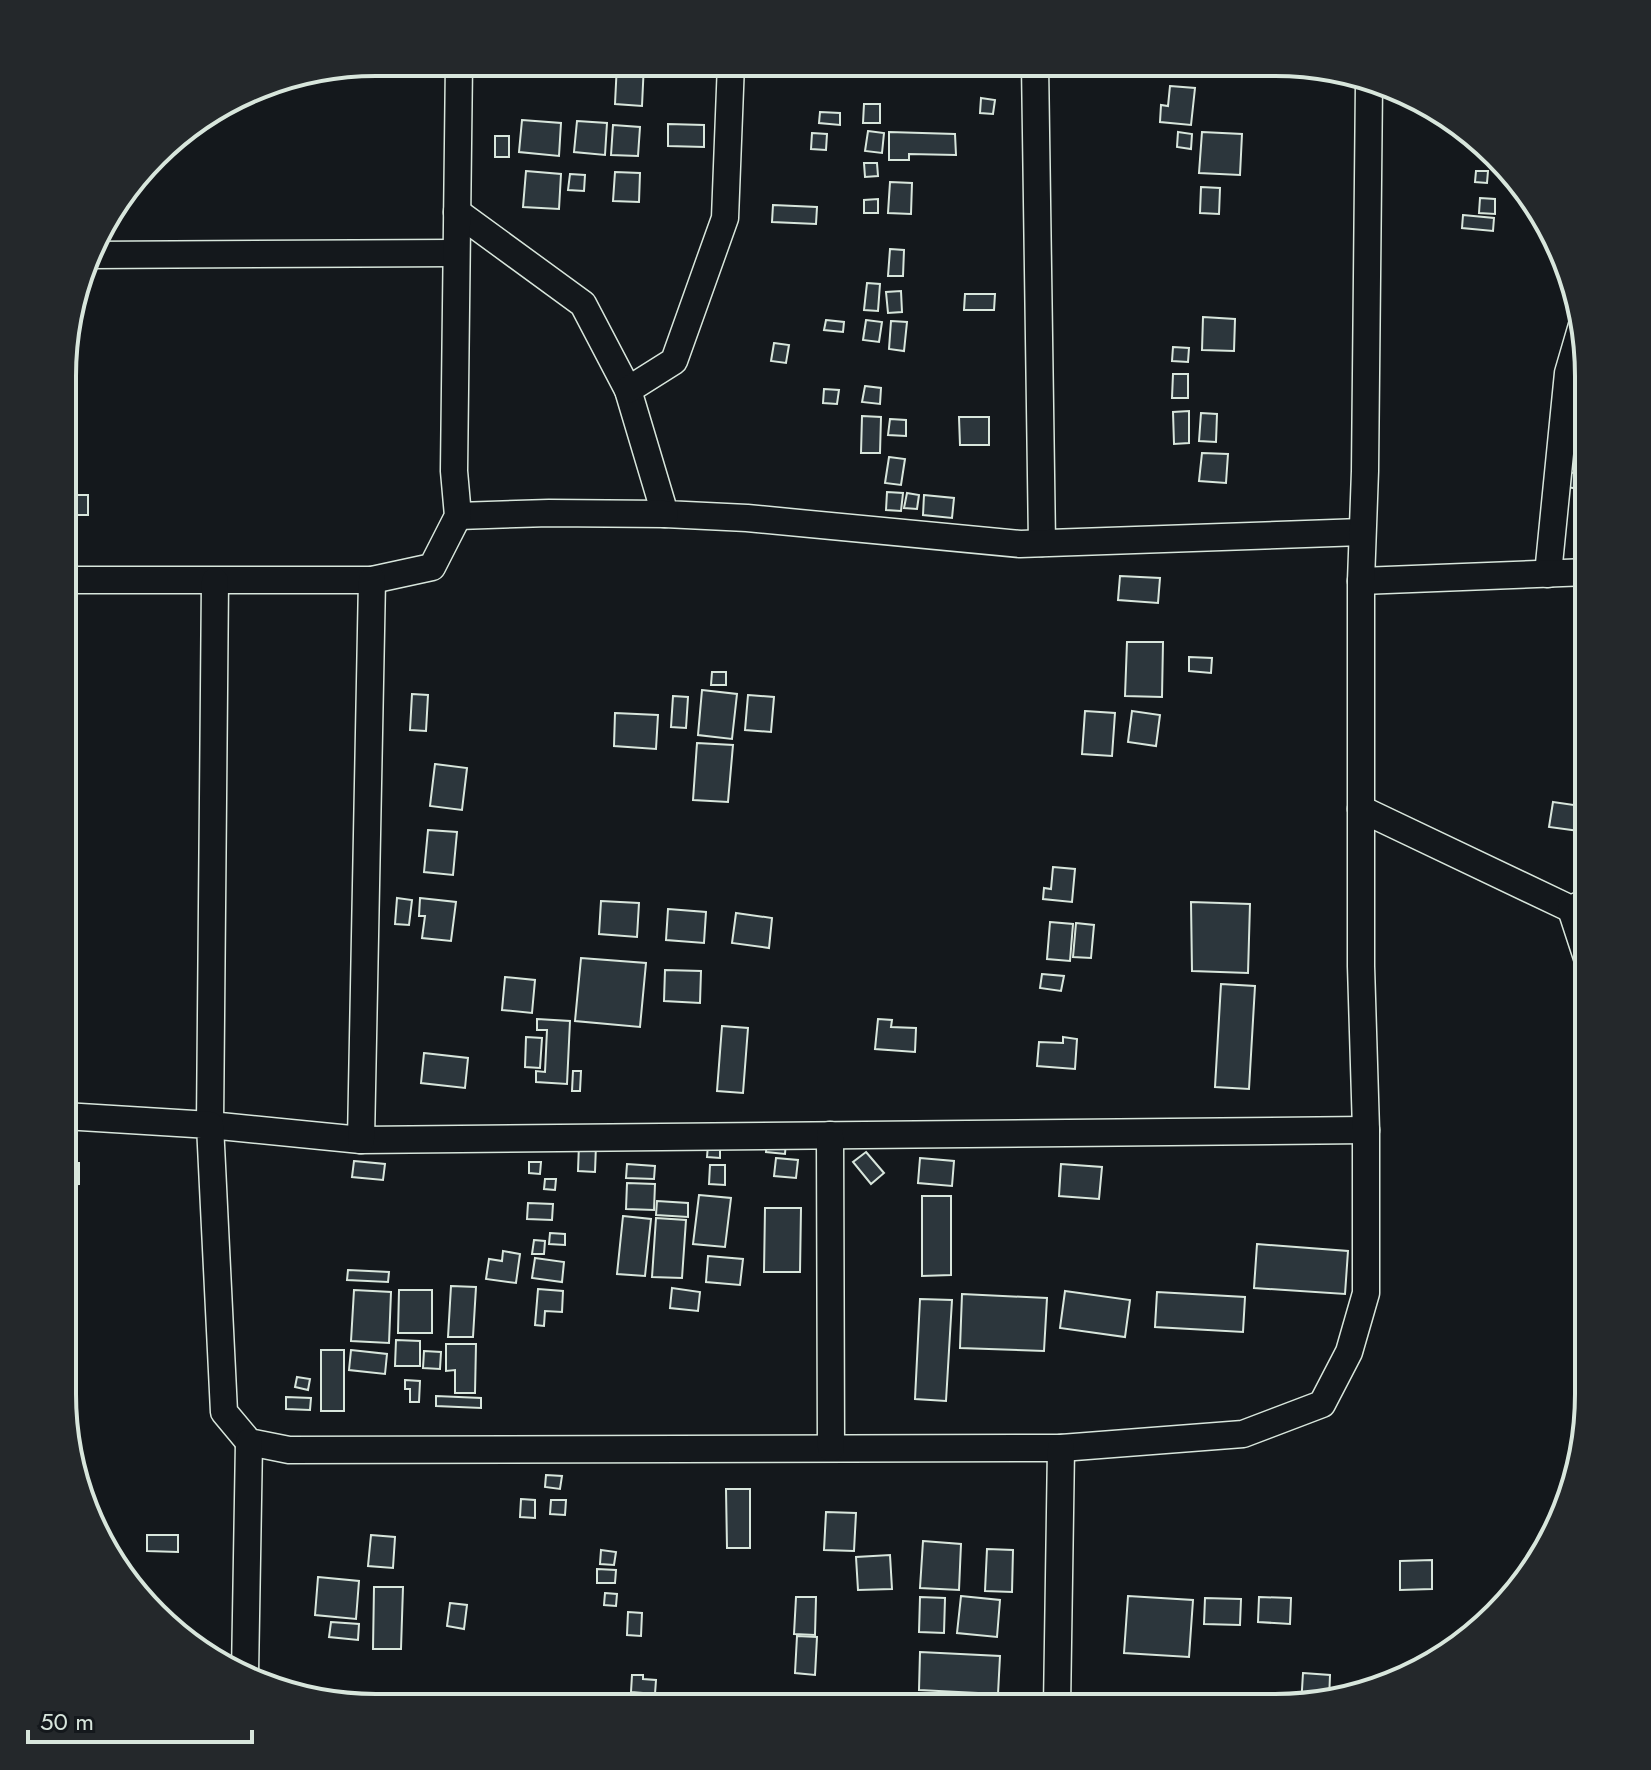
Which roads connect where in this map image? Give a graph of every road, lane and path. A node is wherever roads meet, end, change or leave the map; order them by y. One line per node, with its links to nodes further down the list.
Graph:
1 (459, 76): 5 (street)
2 (730, 76): 9 (street)
3 (1035, 76): 13 (street)
4 (1369, 91): 12 (street)
5 (457, 212): 6 (street); 9 (street)
6 (455, 253): 7 (street); 11 (street)
7 (102, 255)
8 (1574, 353): 15 (street)
9 (628, 390): 10 (street)
10 (665, 514): 11 (street); 13 (street)
11 (458, 516): 17 (street)
12 (1362, 532): 13 (street); 19 (street)
13 (1042, 543)
14 (1575, 573): 15 (street)
15 (1548, 574): 19 (street)
16 (76, 580): 18 (street)
17 (372, 580): 18 (street); 26 (street)
18 (215, 581): 23 (street)
19 (1361, 581): 20 (street)
20 (1361, 809): 21 (street); 24 (street)
21 (1575, 903)
22 (76, 1117): 23 (street)
23 (210, 1125): 26 (street); 27 (street)
24 (1366, 1130): 25 (street); 29 (street)
25 (830, 1135): 26 (street); 28 (street)
26 (361, 1140)
27 (249, 1442): 28 (street); 30 (street)
28 (831, 1448): 29 (street)
29 (1061, 1448): 31 (street)
30 (245, 1664)
31 (1057, 1694)

